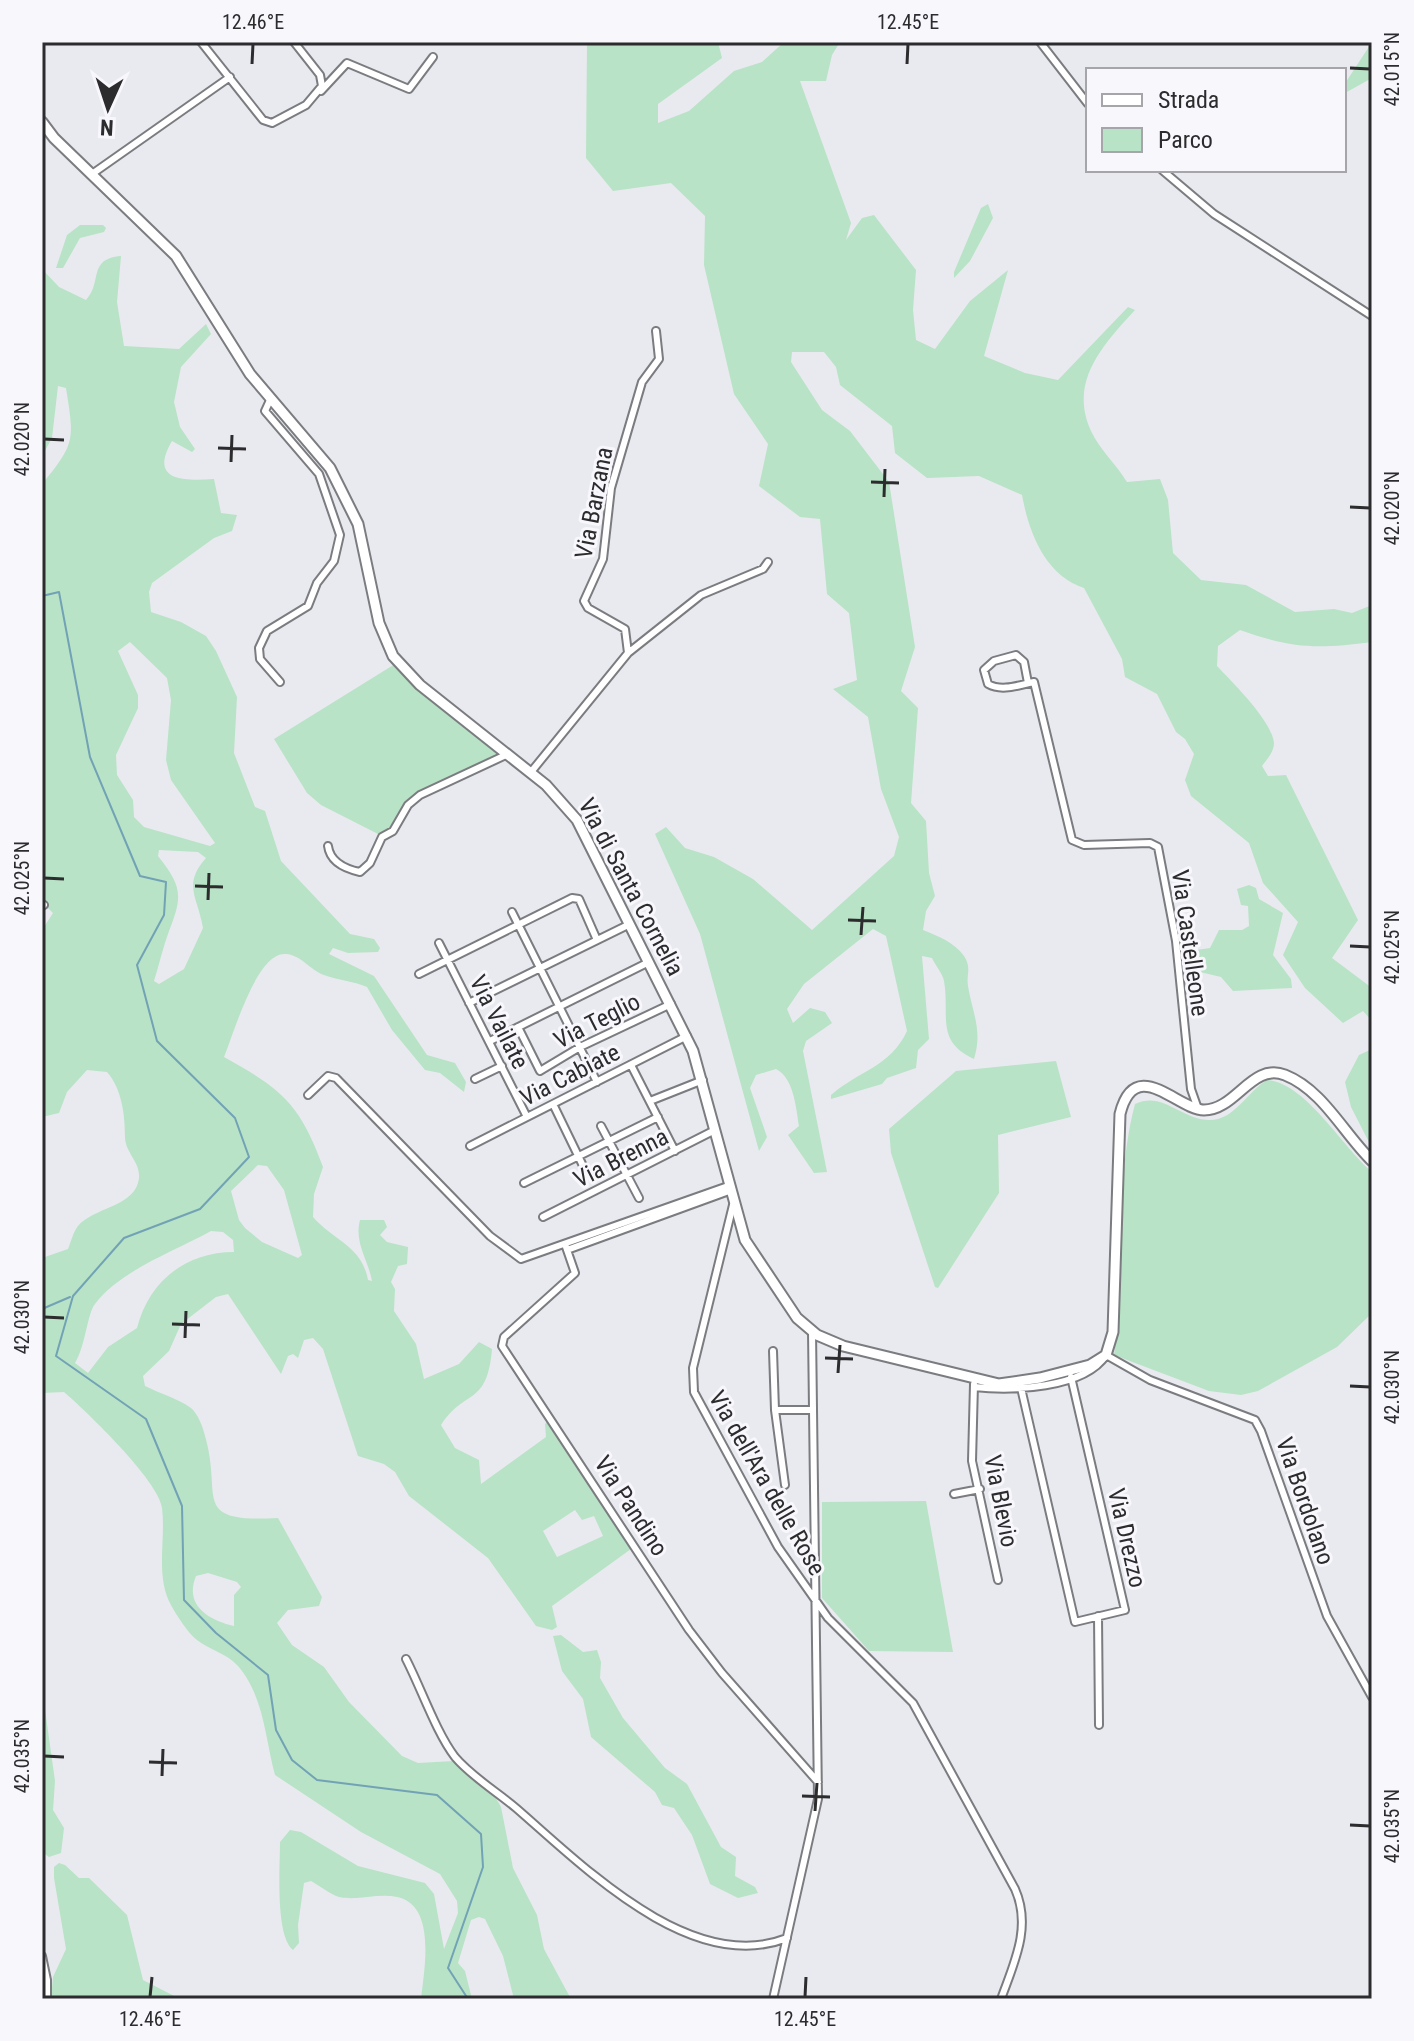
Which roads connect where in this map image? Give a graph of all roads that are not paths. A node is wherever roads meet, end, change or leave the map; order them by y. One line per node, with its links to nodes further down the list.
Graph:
1 (201, 42): 5 (street)
2 (294, 42): 6 (street)
3 (1040, 42): 7 (street)
4 (433, 57): 6 (street)
5 (230, 77): 6 (street); 10 (street)
6 (317, 96)
7 (1086, 101)
8 (42, 122): 10 (street, Via di Santa Cornelia)
9 (1164, 172): 11 (street)
10 (92, 174): 13 (street, Via di Santa Cornelia)
11 (1372, 316)
12 (656, 331): 15 (street, Via Barzana)
13 (271, 398): 16 (street); 18 (street, Via di Santa Cornelia)
14 (768, 562): 15 (street)
15 (628, 653): 19 (street)
16 (280, 682)
17 (1028, 683): 17 (street, Via Castelleone); 45 (street, Via Castelleone)
18 (508, 754): 19 (street, Via di Santa Cornelia); 20 (street)
19 (531, 772): 22 (street, Via di Santa Cornelia)
20 (328, 846)
21 (512, 912): 23 (street)
22 (630, 924): 24 (street); 27 (street, Via di Santa Cornelia)
23 (519, 925): 24 (street); 26 (street); 28 (street)
24 (597, 940): 28 (street)
25 (439, 943): 26 (street, Via Vailate)
26 (448, 961): 29 (street); 30 (street, Via Vailate)
27 (649, 962): 31 (street, Via di Santa Cornelia); 32 (street)
28 (540, 967): 30 (street); 32 (street)
29 (419, 974)
30 (469, 1003): 35 (street, Via Vailate)
31 (671, 1004): 34 (street, Via di Santa Cornelia); 36 (street, Via Teglio)
32 (560, 1007): 33 (street); 36 (street)
33 (518, 1027): 35 (street); 36 (street, Via Teglio)
34 (687, 1036): 37 (street, Via Cabiate); 40 (street, Via di Santa Cornelia)
35 (490, 1041): 38 (street, Via Vailate)
36 (580, 1047): 41 (street)
37 (631, 1065): 41 (street, Via Cabiate); 43 (street)
38 (502, 1066): 39 (street); 46 (street, Via Vailate)
39 (475, 1079)
40 (703, 1080): 43 (street); 49 (street, Via di Santa Cornelia)
41 (597, 1082): 44 (street, Via Cabiate)
42 (308, 1095): 62 (street)
43 (650, 1101): 47 (street)
44 (553, 1104): 46 (street, Via Cabiate); 53 (street)
45 (1198, 1109): 54 (street); 65 (street)
46 (527, 1117): 51 (street, Via Cabiate)
47 (658, 1117): 50 (street); 52 (street)
48 (601, 1126): 50 (street)
49 (715, 1130): 52 (street, Via Brenna); 58 (street, Via di Santa Cornelia)
50 (610, 1140): 53 (street); 56 (street)
51 (470, 1146)
52 (675, 1151): 56 (street, Via Brenna)
53 (577, 1157): 55 (street); 57 (street)
54 (1372, 1161)
55 (586, 1172)
56 (627, 1175): 59 (street); 61 (street, Via Brenna)
57 (524, 1183)
58 (728, 1189): 60 (street, Via di Santa Cornelia); 62 (street)
59 (639, 1198)
60 (733, 1205): 63 (street, Via di Santa Cornelia); 75 (street, Via dell'Ara delle Rose)
61 (543, 1217)
62 (566, 1247): 80 (street, Via Pandino)
63 (812, 1331): 67 (street, Via di Santa Cornelia); 70 (street)
64 (773, 1351): 69 (street)
65 (1106, 1355): 66 (street, Via di Santa Cornelia); 67 (street, Via di Santa Cornelia); 78 (street, Via Bordolano)
66 (1071, 1377): 68 (street, Via di Santa Cornelia); 76 (street, Via Drezzo)
67 (974, 1383): 68 (street, Via di Santa Cornelia); 72 (street, Via Blevio)
68 (1021, 1388): 76 (street)
69 (775, 1410): 70 (street); 71 (street)
70 (812, 1410): 75 (street)
71 (785, 1485)
72 (980, 1489): 73 (street); 74 (street, Via Blevio)
73 (954, 1494)
74 (998, 1580)
75 (816, 1601): 80 (street); 85 (street, Via dell'Ara delle Rose)
76 (1098, 1616): 79 (street)
77 (406, 1659): 81 (street)
78 (1372, 1697)
79 (1099, 1725)
80 (818, 1782): 81 (street)
81 (787, 1938): 84 (street)
82 (42, 1956): 83 (street)
83 (47, 1999)
84 (773, 1999)
85 (1001, 1999)

